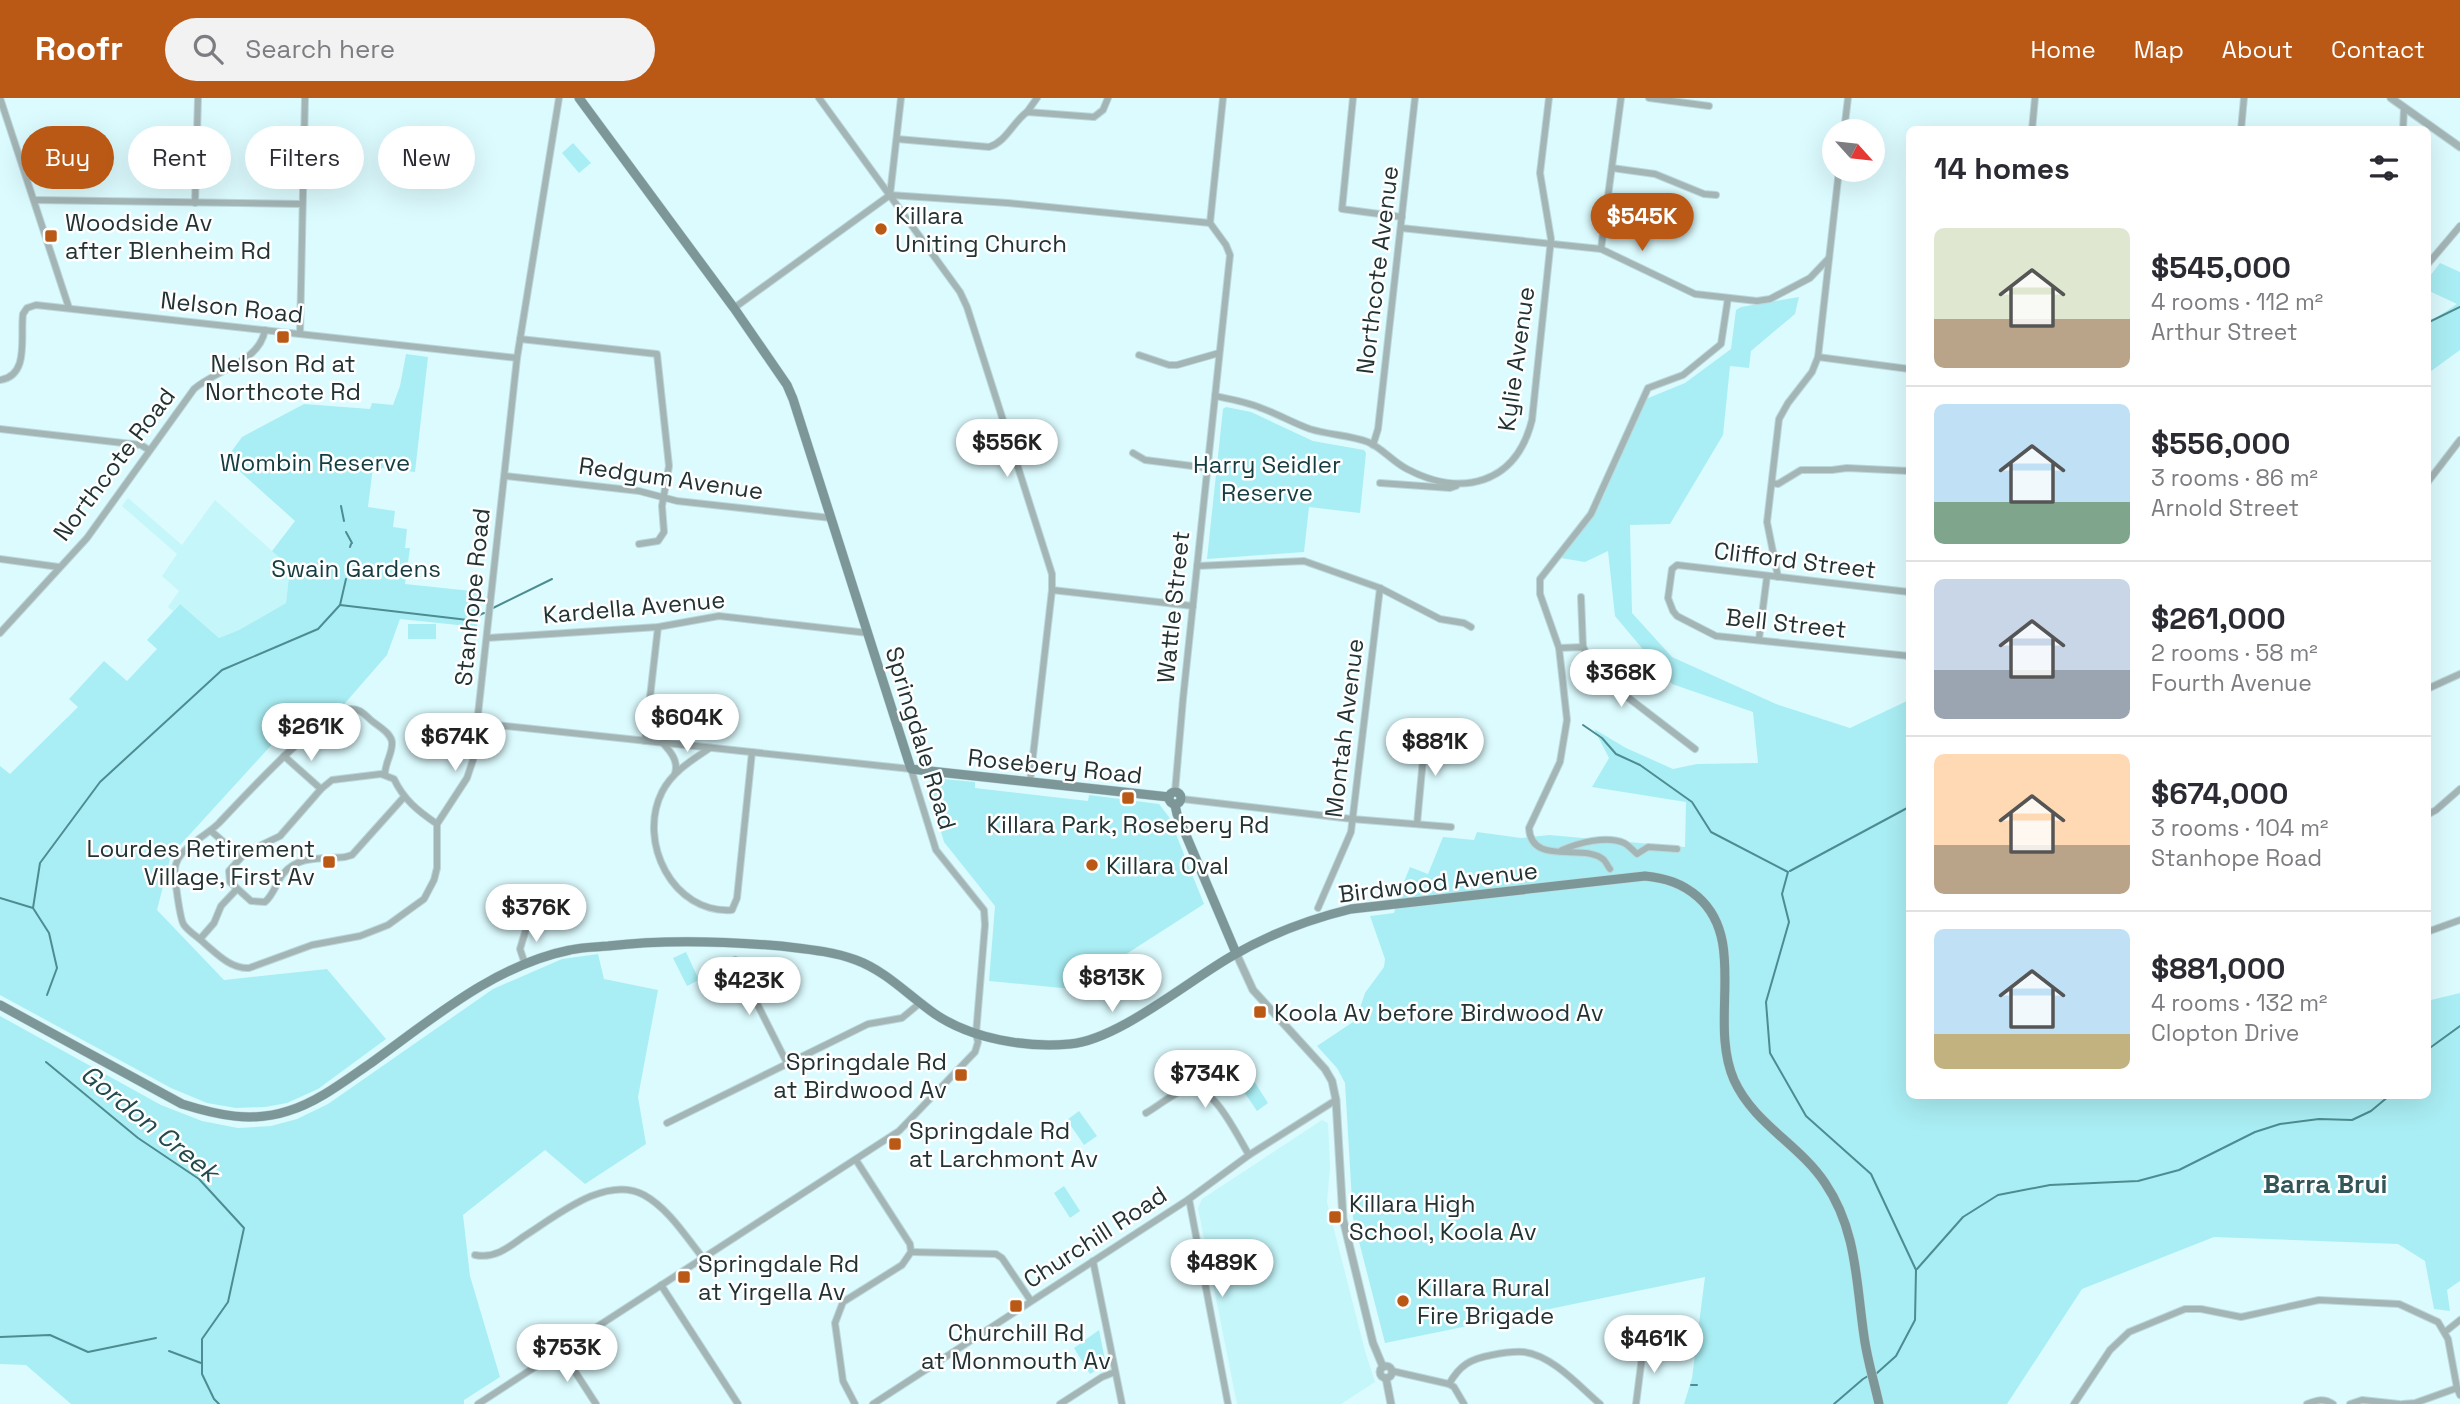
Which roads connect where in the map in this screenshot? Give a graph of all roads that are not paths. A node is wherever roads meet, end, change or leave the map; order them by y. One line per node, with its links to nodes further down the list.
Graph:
1 (0, 98): 35 (street)
2 (198, 98): 36 (street)
3 (304, 98): 37 (street)
4 (559, 98): 53 (street, Stanhope Road)
5 (579, 98): 49 (main road, Springdale Road)
6 (820, 98): 33 (street)
7 (901, 98): 29 (street)
8 (1037, 98): 22 (street)
9 (1108, 98): 22 (street)
10 (1223, 98): 39 (street)
11 (1353, 98): 38 (street)
12 (1415, 98): 38 (street, Northcote Avenue)
13 (1549, 98): 42 (street, Kylie Avenue)
14 (1621, 98): 31 (street)
15 (1649, 98): 20 (street)
16 (1847, 98): 23 (street)
17 (2035, 98): 24 (street)
18 (2244, 98): 25 (street)
19 (2390, 98): 21 (street)
20 (1709, 106)
21 (2404, 108): 26 (street); 27 (street)
22 (1027, 112): 29 (street)
23 (1845, 119)
24 (2032, 126)
25 (2241, 126)
26 (2403, 126)
27 (2430, 126)
28 (2431, 127): 30 (street)
29 (897, 139): 33 (street)
30 (2460, 147)
31 (1612, 168): 34 (street); 43 (street)
32 (1838, 182): 44 (street)
33 (890, 195): 39 (street); 49 (street); 83 (street)
34 (1716, 195)
35 (34, 200): 36 (street); 50 (street)
36 (195, 203): 37 (street)
37 (302, 204): 52 (street)
38 (1402, 217): 41 (street, Northcote Avenue)
39 (1210, 223): 54 (street, Wattle Street)
40 (2460, 226): 45 (street)
41 (1401, 228): 42 (street); 63 (street, Northcote Avenue)
42 (1551, 244): 43 (street); 72 (street, Kylie Avenue)
43 (1601, 249): 48 (street)
44 (1829, 258): 46 (street); 47 (street)
45 (2431, 260)
46 (1810, 278): 47 (street); 48 (street)
47 (1827, 278): 56 (street)
48 (1728, 298): 94 (street)
49 (734, 308): 74 (main road, Springdale Road)
50 (69, 309): 51 (street, Nelson Road); 59 (street, Nelson Road)
51 (265, 330): 52 (street, Nelson Road); 64 (street, Northcote Road)
52 (300, 334): 57 (street, Nelson Road)
53 (520, 339): 57 (street, Stanhope Road); 73 (street)
54 (1219, 353): 55 (street); 60 (street, Wattle Street)
55 (1139, 355)
56 (1818, 357): 58 (street); 71 (street)
57 (517, 358): 68 (street, Stanhope Road)
58 (1906, 369)
59 (0, 380)
60 (1215, 396): 63 (street, Kylie Avenue); 66 (street, Wattle Street)
61 (0, 429): 64 (street)
62 (2460, 440): 69 (street)
63 (1373, 445): 72 (street, Kylie Avenue)
64 (149, 450): 79 (street, Northcote Road)
65 (1133, 453): 66 (street)
66 (1208, 468): 78 (street, Wattle Street)
67 (1906, 471): 71 (street)
68 (505, 476): 73 (street, Redgum Avenue); 91 (street, Stanhope Road)
69 (2431, 477)
70 (1380, 483): 72 (street, Kylie Avenue)
71 (1772, 483): 81 (street)
72 (1461, 484)
73 (664, 498): 74 (street, Redgum Avenue); 75 (street)
74 (831, 518): 90 (main road, Springdale Road)
75 (639, 544)
76 (0, 559): 79 (street)
77 (1677, 565): 80 (street, Clifford Street); 92 (street, Bell Street)
78 (1197, 566): 82 (street); 86 (street, Wattle Street)
79 (60, 567): 89 (street, Northcote Road)
80 (1767, 576): 81 (street, Clifford Street); 92 (street)
81 (1778, 577): 84 (street, Clifford Street)
82 (1380, 588): 88 (street); 115 (street, Montah Avenue)
83 (1052, 590): 86 (street); 109 (street)
84 (1906, 593)
85 (1581, 597): 93 (street)
86 (1193, 606): 113 (street, Wattle Street)
87 (658, 627): 90 (street, Kardella Avenue); 91 (street, Kardella Avenue); 100 (street)
88 (1471, 627)
89 (0, 633)
90 (868, 633): 106 (main road, Springdale Road)
91 (487, 638): 98 (street, Stanhope Road)
92 (1759, 639): 95 (street, Bell Street)
93 (1583, 647): 94 (street); 103 (street)
94 (1559, 648): 121 (street)
95 (1906, 656)
96 (2460, 674): 97 (street)
97 (2431, 687)
98 (478, 723): 100 (street, Rosebery Road); 116 (street, Stanhope Road)
99 (1435, 728): 117 (street)
100 (645, 741): 101 (street, Rosebery Road)
101 (662, 743): 102 (street, Rosebery Road); 108 (street)
102 (710, 748): 104 (street, Rosebery Road); 108 (street)
103 (1695, 749)
104 (752, 752): 106 (street, Rosebery Road); 108 (street)
105 (284, 756): 107 (street); 110 (street); 119 (street)
106 (911, 769): 109 (main road, Rosebery Road); 135 (street, Springdale Road)
107 (384, 774): 110 (street); 112 (street)
108 (674, 774)
109 (1030, 782): 113 (main road, Rosebery Road)
110 (321, 789): 122 (street)
111 (2460, 789): 114 (street)
112 (404, 797): 116 (street); 124 (street)
113 (1175, 798): 115 (street, Rosebery Road); 130 (main road)
114 (2431, 813)
115 (1352, 819): 117 (street, Rosebery Road); 126 (street, Montah Avenue)
116 (437, 824): 129 (street)
117 (1417, 824): 118 (street, Rosebery Road)
118 (1451, 827)
119 (211, 831): 122 (street); 129 (street)
120 (1677, 849): 121 (street)
121 (1557, 852): 123 (street)
122 (241, 857): 124 (street)
123 (1610, 869)
124 (237, 889): 129 (street)
125 (533, 906): 132 (street)
126 (1318, 908)
127 (2460, 920): 128 (street)
128 (2431, 931)
129 (200, 939)
130 (1236, 953): 135 (main road, Birdwood Avenue); 137 (street); 169 (main road, Birdwood Avenue)
131 (735, 960): 136 (street)
132 (525, 964): 133 (main road, Birdwood Avenue); 134 (main road, Birdwood Avenue)
133 (920, 1003): 135 (main road, Birdwood Avenue); 136 (street)
134 (0, 1005)
135 (975, 1034): 141 (street, Springdale Road)
136 (787, 1063): 139 (street)
137 (1336, 1100): 140 (street, Churchill Road); 154 (street)
138 (1146, 1113): 140 (street)
139 (667, 1123)
140 (1249, 1155): 142 (street, Churchill Road)
141 (856, 1160): 143 (street); 145 (street, Springdale Road)
142 (1189, 1199): 146 (street, Churchill Road); 164 (street)
143 (911, 1252): 148 (street); 160 (street)
144 (475, 1255): 145 (street)
145 (703, 1258): 147 (street, Springdale Road)
146 (1093, 1261): 148 (street, Churchill Road); 153 (street)
147 (661, 1285): 152 (street, Springdale Road); 159 (street)
148 (1031, 1301): 161 (street, Churchill Road)
149 (2460, 1320): 150 (street)
150 (2445, 1332): 156 (street); 170 (street)
151 (1644, 1341): 168 (street)
152 (561, 1350): 157 (street, Springdale Road); 158 (street)
153 (1115, 1372): 162 (street); 163 (street)
154 (1389, 1374): 155 (street); 165 (street)
155 (1449, 1384): 166 (street); 167 (street)
156 (2458, 1392): 174 (street)
157 (478, 1404)
158 (596, 1404)
159 (738, 1404)
160 (855, 1404)
161 (873, 1404)
162 (1060, 1404)
163 (1122, 1404)
164 (1228, 1404)
165 (1391, 1404)
166 (1464, 1404)
167 (1600, 1404)
168 (1636, 1404)
169 (1879, 1404)
170 (2074, 1404)
171 (2307, 1404): 172 (street)
172 (2333, 1404)
173 (2350, 1404): 174 (street)
174 (2401, 1404)

